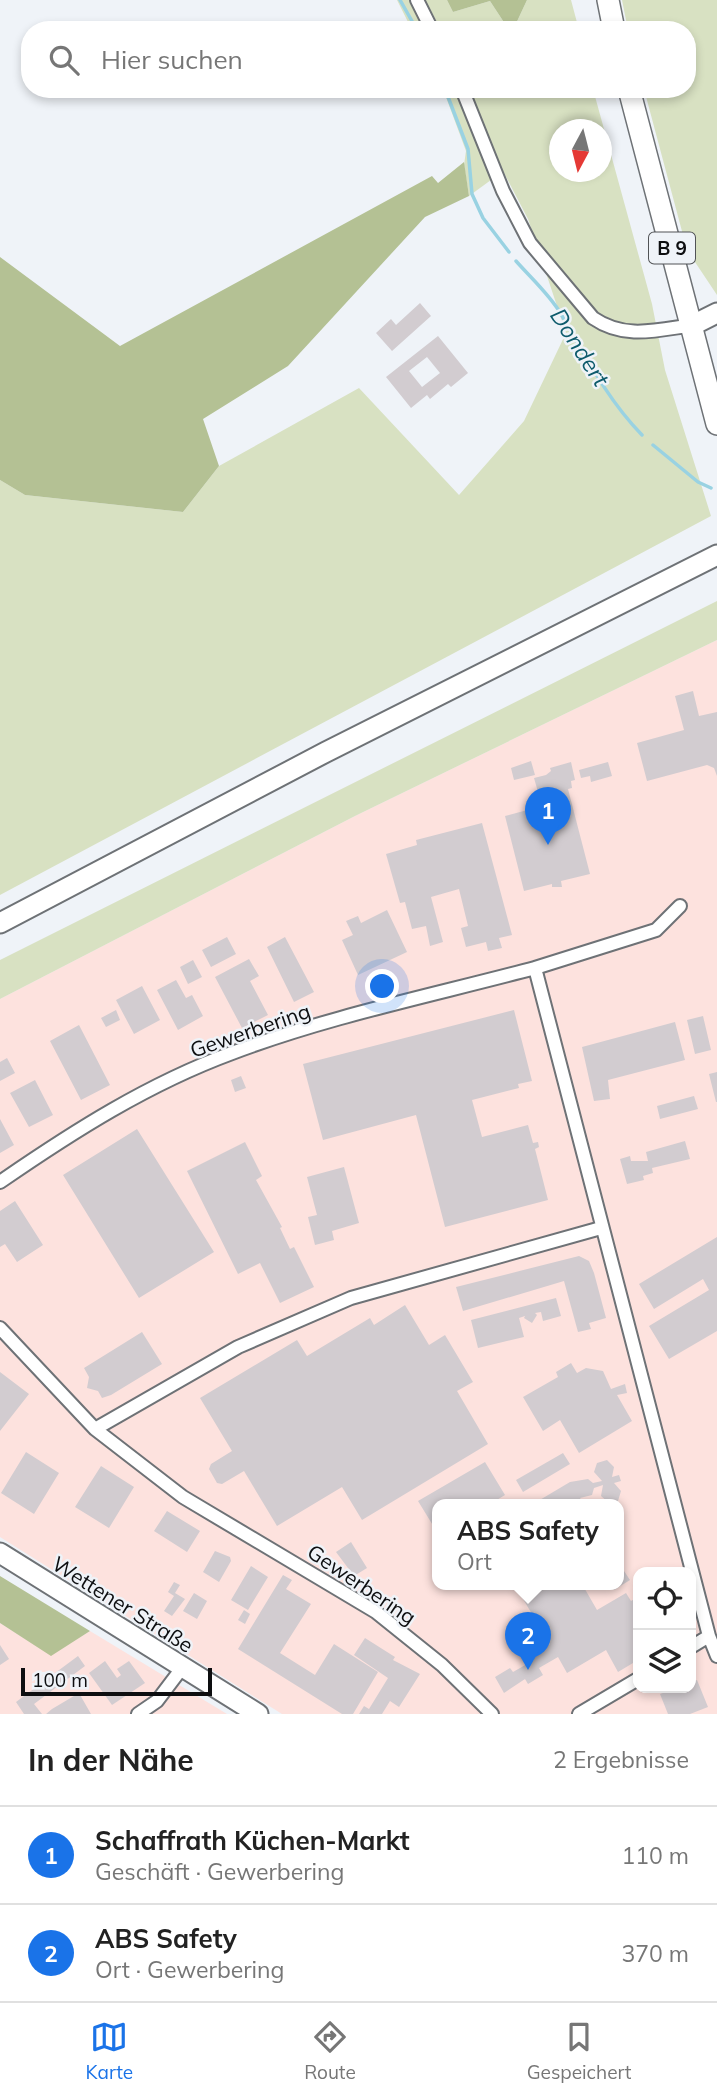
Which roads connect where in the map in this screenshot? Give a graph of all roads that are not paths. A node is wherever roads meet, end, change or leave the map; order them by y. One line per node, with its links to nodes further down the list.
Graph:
1 (417, 0): 3 (street)
2 (608, 0): 4 (main road)
3 (428, 21)
4 (612, 21)
5 (466, 98): 8 (street)
6 (631, 98): 8 (main road, B 9)
7 (717, 313): 8 (main road)
8 (693, 325): 9 (main road); 10 (main road, B 9)
9 (717, 328)
10 (717, 424)
11 (712, 557): 13 (main road)
12 (680, 906): 14 (street, Gewerbering)
13 (0, 923)
14 (535, 968): 15 (street, Gewerbering); 16 (street)
15 (0, 1182)
16 (601, 1228): 18 (street); 20 (street)
17 (0, 1328): 18 (street, Gewerbering)
18 (95, 1429): 27 (street, Gewerbering)
19 (0, 1553): 23 (main road, Wettener Straße)
20 (709, 1636): 21 (street); 22 (street)
21 (696, 1644)
22 (717, 1656)
23 (182, 1668): 25 (street); 26 (main road, Wettener Straße)
24 (633, 1682): 28 (street)
25 (138, 1714)
26 (258, 1714)
27 (492, 1714)
28 (579, 1714)

